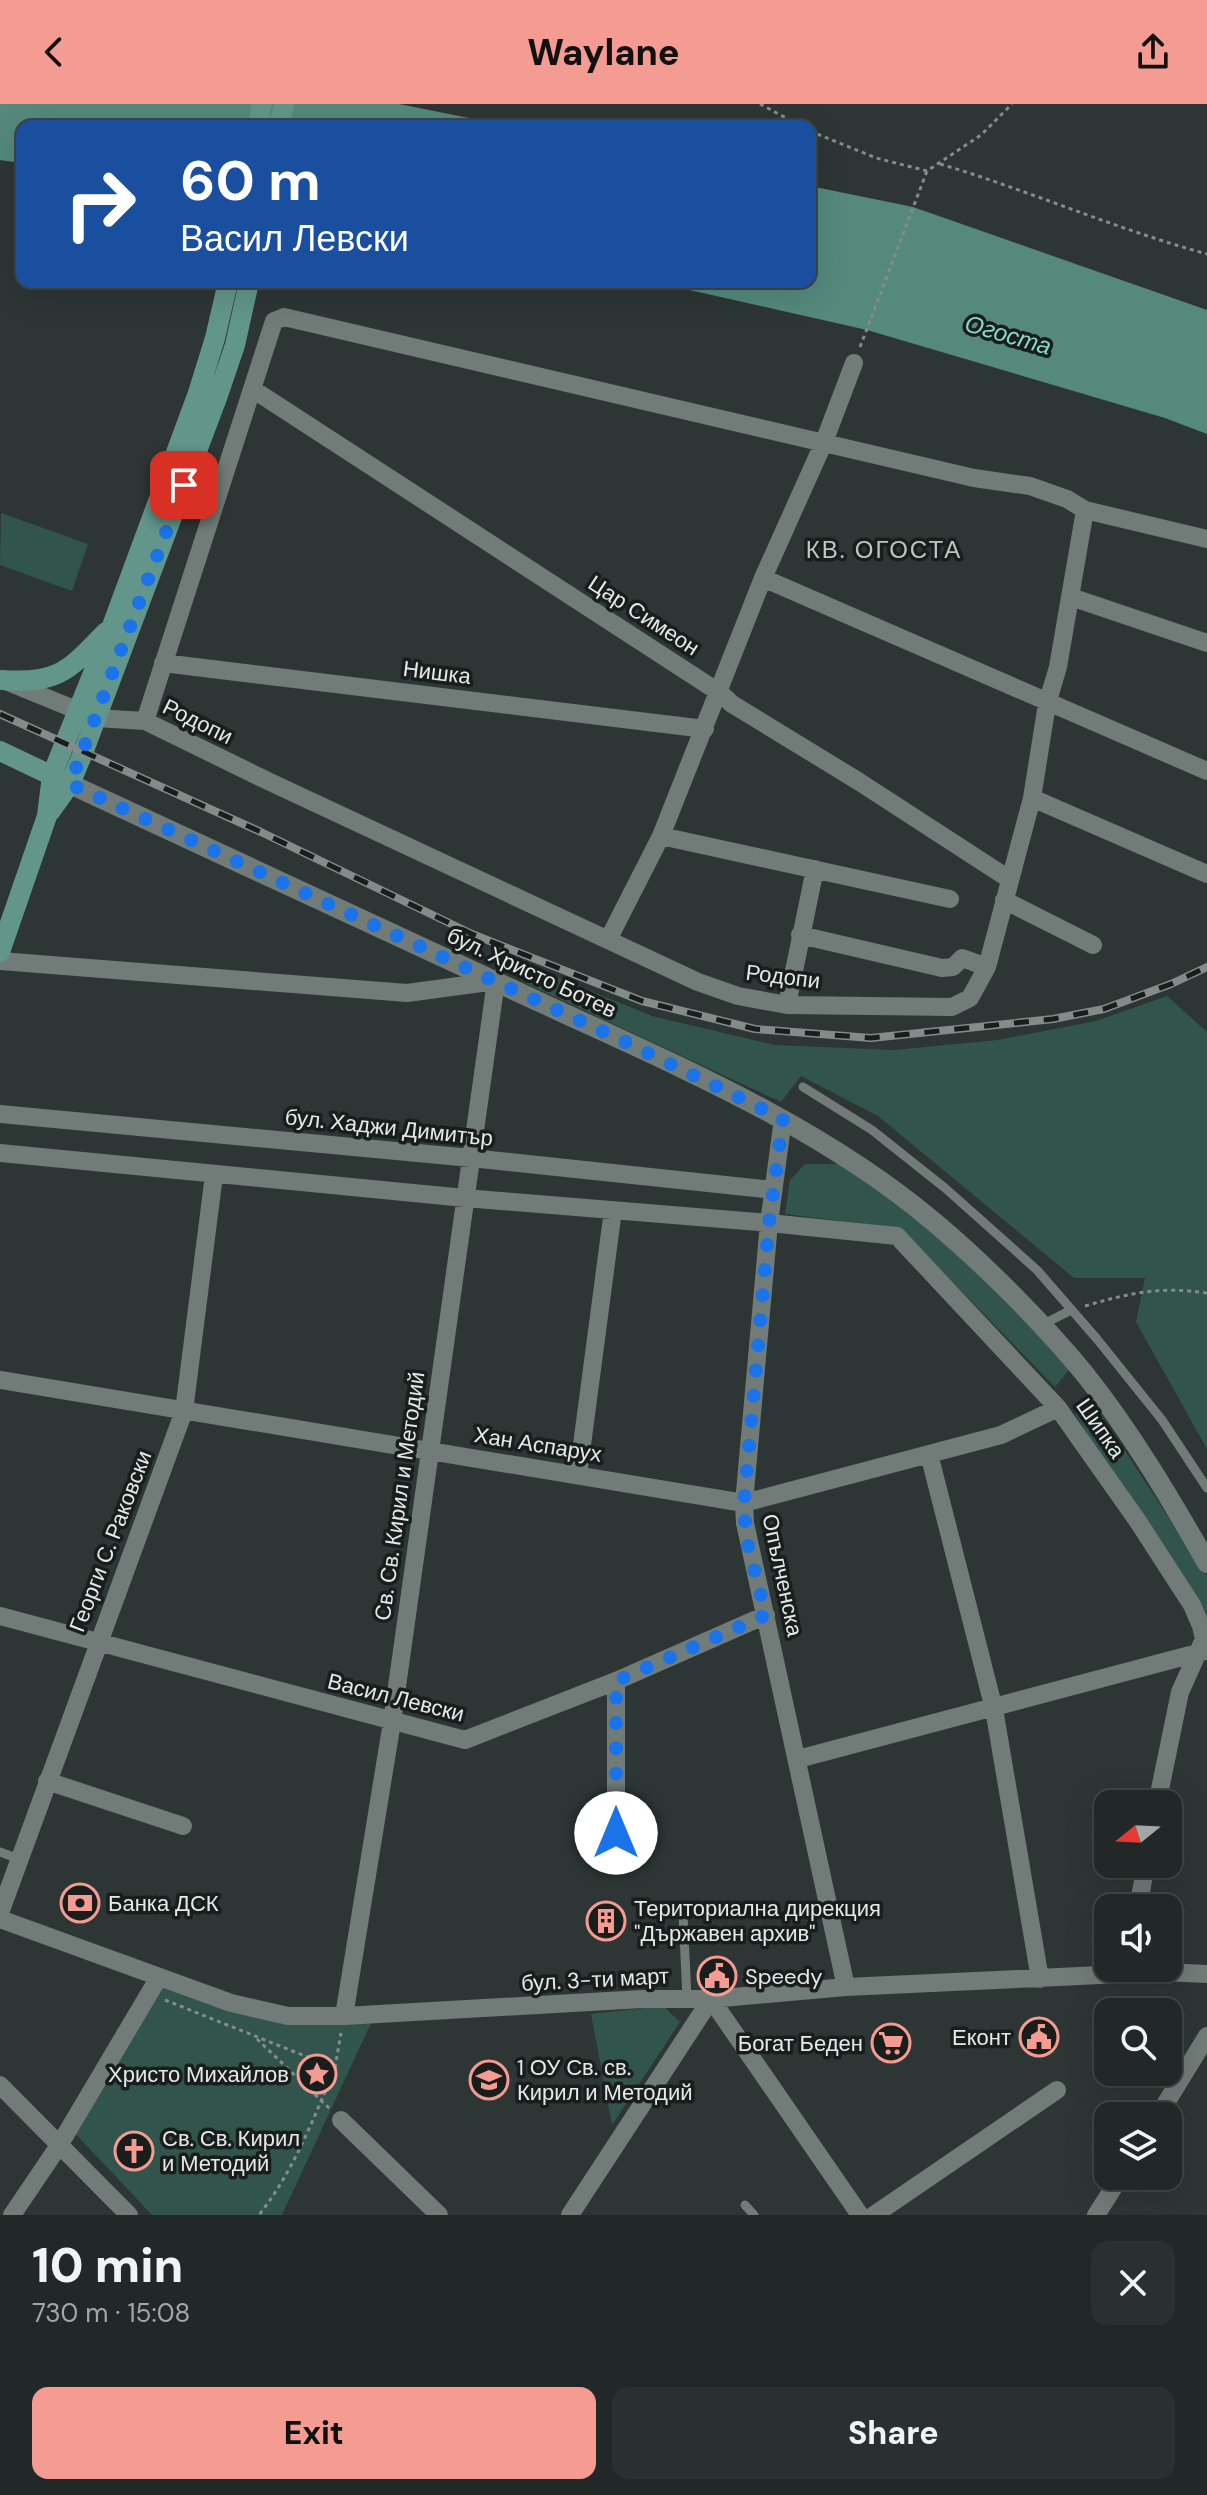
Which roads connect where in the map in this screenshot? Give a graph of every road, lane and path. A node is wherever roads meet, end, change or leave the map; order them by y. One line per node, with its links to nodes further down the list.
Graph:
1 (760, 104): 3 (path)
2 (1012, 104): 5 (path)
3 (790, 120)
4 (816, 133): 6 (path)
5 (940, 164): 6 (path); 7 (path)
6 (927, 171): 10 (path)
7 (1207, 254)
8 (226, 288): 17 (main road)
9 (248, 288): 23 (main road)
10 (854, 363): 12 (street)
11 (254, 390): 12 (street); 19 (street); 21 (street, Цар Симеон)
12 (824, 442): 13 (street); 15 (street)
13 (1085, 510): 14 (street); 16 (street, Родопи)
14 (1207, 539)
15 (763, 578): 21 (street); 22 (street)
16 (1071, 597): 18 (street); 22 (street, Родопи)
17 (112, 626): 20 (main road); 23 (main road)
18 (1207, 643)
19 (163, 663): 24 (street); 25 (street, Нишка)
20 (1, 680): 23 (street, Родопи)
21 (720, 693): 25 (street); 33 (street, Цар Симеон)
22 (1047, 704): 27 (street); 29 (street, Родопи)
23 (88, 715): 24 (street, Родопи); 28 (main road)
24 (145, 721): 38 (street, Родопи)
25 (705, 729): 30 (street)
26 (0, 751): 28 (main road, бул. Христо Ботев)
27 (1207, 771)
28 (61, 780): 36 (main road); 43 (street, бул. Христо Ботев)
29 (1032, 798): 32 (street); 33 (street, Родопи)
30 (661, 836): 31 (street); 38 (street)
31 (815, 869): 34 (street); 37 (street)
32 (1207, 874)
33 (1009, 879): 35 (street, Родопи)
34 (950, 899)
35 (1004, 900): 39 (street); 42 (street, Родопи)
36 (4, 928): 40 (main road)
37 (800, 935): 42 (street); 44 (street)
38 (608, 940): 44 (street, Родопи)
39 (1093, 945)
40 (0, 952)
41 (0, 961): 43 (street)
42 (987, 967): 44 (street, Родопи)
43 (496, 981): 47 (street, бул. Христо Ботев); 49 (street, Св. Св. Кирил и Методий)
44 (787, 1005)
45 (803, 1087): 56 (lane)
46 (0, 1114): 49 (street, бул. Хаджи Димитър)
47 (783, 1119): 51 (street, Опълченска); 57 (street, бул. Христо Ботев)
48 (0, 1153): 50 (street)
49 (471, 1158): 51 (street, бул. Хаджи Димитър); 52 (street, Св. Св. Кирил и Методий)
50 (214, 1175): 52 (street); 60 (street, Георги С. Раковски)
51 (773, 1190): 54 (street, Опълченска)
52 (465, 1198): 53 (street); 61 (street, Св. Св. Кирил и Методий)
53 (613, 1210): 54 (street); 63 (street)
54 (769, 1223): 59 (street, Шипка); 65 (street, Опълченска)
55 (1207, 1293): 56 (path)
56 (1071, 1310): 57 (lane); 64 (lane)
57 (1039, 1326): 66 (street, бул. Христо Ботев)
58 (0, 1380): 60 (street, Хан Аспарух)
59 (1058, 1408): 62 (street, Хан Аспарух); 70 (street, Шипка)
60 (184, 1411): 61 (street, Хан Аспарух); 69 (street, Георги С. Раковски)
61 (430, 1451): 63 (street, Хан Аспарух); 73 (street, Св. Св. Кирил и Методий)
62 (929, 1454): 65 (street, Хан Аспарух); 72 (street)
63 (578, 1475): 65 (street, Хан Аспарух)
64 (1207, 1488)
65 (744, 1503): 67 (street, Опълченска)
66 (1207, 1563)
67 (766, 1615): 71 (street, Васил Левски); 74 (street, Опълченска)
68 (0, 1616): 69 (street, Васил Левски)
69 (98, 1641): 73 (street, Васил Левски); 75 (street, Георги С. Раковски)
70 (1203, 1651): 72 (street); 76 (street)
71 (616, 1681): 73 (street, Васил Левски); 78 (street)
72 (994, 1709): 74 (street); 88 (street)
73 (392, 1722): 93 (street, Св. Св. Кирил и Методий)
74 (798, 1759): 89 (street, Опълченска)
75 (47, 1781): 77 (street); 80 (street, Георги С. Раковски)
76 (1160, 1790)
77 (183, 1826)
78 (616, 1833)
79 (0, 1852): 80 (lane)
80 (19, 1859): 81 (street, Георги С. Раковски)
81 (0, 1913)
82 (683, 1913): 91 (lane)
83 (0, 1919): 87 (street, бул. 3-ти март)
84 (1182, 1973): 86 (street, бул. 3-ти март)
85 (1094, 1974): 88 (street, бул. 3-ти март)
86 (1207, 1974)
87 (159, 1977): 90 (street); 93 (street, бул. 3-ти март)
88 (1040, 1979): 89 (street, бул. 3-ти март)
89 (846, 1987): 92 (street, бул. 3-ти март)
90 (150, 1994): 95 (path); 102 (street)
91 (687, 1999): 92 (street, бул. 3-ти март); 93 (street, бул. 3-ти март)
92 (711, 1999): 109 (street); 111 (street)
93 (344, 2016): 96 (path)
94 (1207, 2036): 100 (street)
95 (255, 2037): 96 (path); 99 (path)
96 (335, 2068): 99 (path)
97 (0, 2085): 102 (street)
98 (1057, 2090): 112 (street)
99 (321, 2101): 101 (path); 107 (path)
100 (1167, 2102)
101 (341, 2120): 108 (street)
102 (60, 2144): 105 (street); 106 (street)
103 (1112, 2190): 113 (street)
104 (745, 2205): 110 (lane)
105 (12, 2215)
106 (129, 2215)
107 (259, 2215)
108 (439, 2215)
109 (570, 2215)
110 (754, 2215)
111 (860, 2215)
112 (874, 2215)
113 (1096, 2215)

